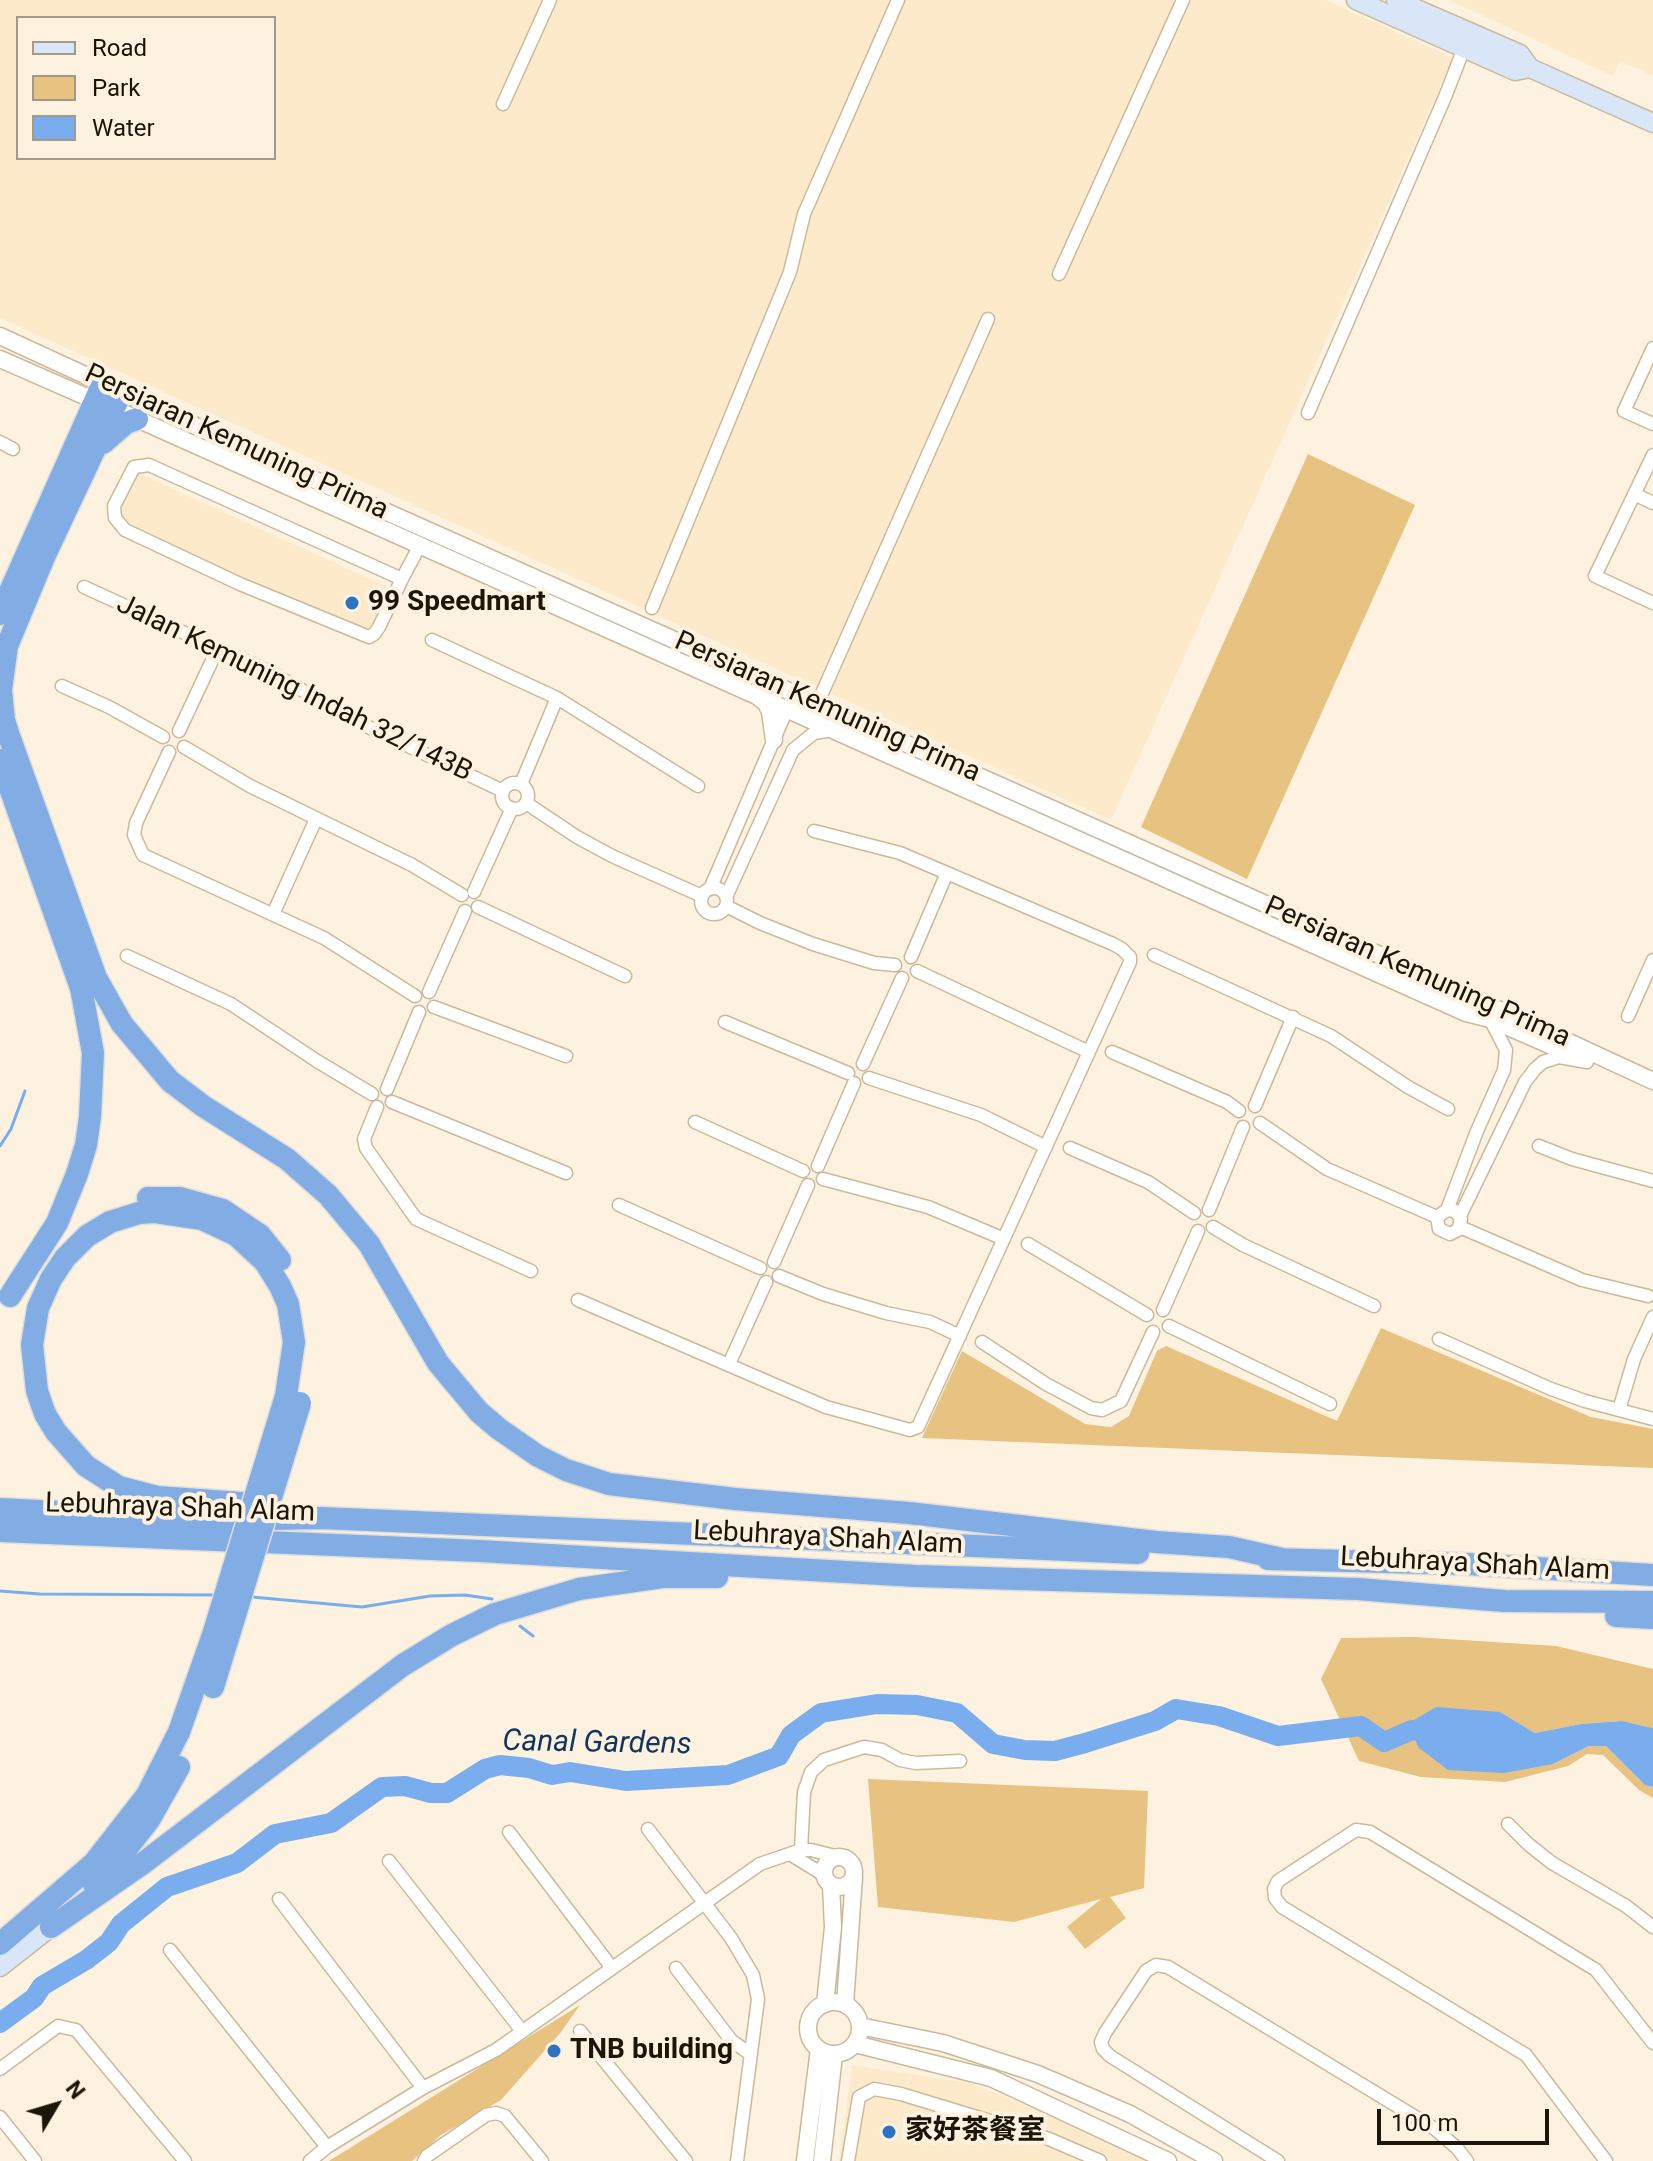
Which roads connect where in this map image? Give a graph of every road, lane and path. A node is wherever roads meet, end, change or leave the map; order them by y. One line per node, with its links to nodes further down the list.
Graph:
1 (550, 0): 9 (street)
2 (898, 0): 30 (street)
3 (1183, 0): 11 (street)
4 (1356, 0): 6 (main road)
5 (1396, 0): 6 (main road)
6 (1415, 11): 7 (main road); 8 (main road)
7 (1464, 48): 8 (main road); 17 (street)
8 (1530, 68): 10 (main road)
9 (503, 104)
10 (1653, 123)
11 (1059, 274)
12 (988, 319): 37 (street)
13 (0, 336): 16 (street, Persiaran Kemuning Prima)
14 (1653, 348): 19 (street)
15 (0, 359): 16 (street, Persiaran Kemuning Prima)
16 (109, 396): 18 (street, Persiaran Kemuning Prima); 22 (highway); 31 (highway); 37 (street, Persiaran Kemuning Prima)
17 (1308, 413)
18 (137, 419): 22 (highway); 26 (street, Persiaran Kemuning Prima)
19 (1653, 424)
20 (0, 442): 21 (street)
21 (13, 449)
22 (93, 454): 139 (highway)
23 (1653, 455): 24 (street)
24 (1634, 494): 25 (street); 29 (street)
25 (1653, 503)
26 (420, 545): 27 (street); 35 (street, Persiaran Kemuning Prima)
27 (402, 579): 27 (street)
28 (84, 587): 33 (street, Jalan Kemuning Indah 32/143B)
29 (1653, 603)
30 (652, 608)
31 (0, 614)
32 (432, 640): 36 (street)
33 (218, 648): 39 (street); 48 (street, Jalan Kemuning Indah 32/143B)
34 (62, 686): 40 (street)
35 (750, 692): 38 (street, Persiaran Kemuning Prima); 42 (street)
36 (557, 698): 46 (street); 47 (street)
37 (822, 704): 38 (street); 82 (street, Persiaran Kemuning Prima)
38 (787, 709): 41 (street, Persiaran Kemuning Prima); 42 (street)
39 (179, 731): 40 (street); 43 (street)
40 (163, 737): 44 (street)
41 (850, 737): 56 (street); 73 (street, Persiaran Kemuning Prima)
42 (774, 740): 55 (street)
43 (184, 747): 44 (street); 51 (street)
44 (169, 752): 58 (street)
45 (0, 760): 120 (highway)
46 (521, 784): 48 (street); 49 (street)
47 (698, 786)
48 (503, 791): 50 (street)
49 (526, 803): 50 (street); 55 (street)
50 (512, 808): 54 (street)
51 (316, 819): 54 (street); 58 (street)
52 (814, 831): 53 (street)
53 (947, 873): 61 (street); 75 (street)
54 (468, 893): 57 (street); 57 (street)
55 (706, 893): 56 (street); 56 (street)
56 (726, 902): 63 (street)
57 (472, 909): 65 (street); 67 (street)
58 (273, 914): 68 (street)
59 (1154, 955): 72 (street)
60 (127, 956): 84 (street)
61 (911, 957): 63 (street); 64 (street)
62 (1653, 960): 71 (street)
63 (895, 965): 66 (street)
64 (917, 971): 66 (street); 75 (street)
65 (625, 976)
66 (902, 978): 79 (street)
67 (429, 992): 68 (street); 69 (street)
68 (415, 996): 70 (street)
69 (434, 1007): 70 (street); 77 (street)
70 (419, 1012): 85 (street)
71 (1628, 1016)
72 (1293, 1017): 87 (street); 89 (street)
73 (1490, 1019): 78 (street, Persiaran Kemuning Prima); 86 (street)
74 (725, 1022): 80 (street)
75 (1089, 1052): 96 (street)
76 (1112, 1052): 90 (street)
77 (566, 1056)
78 (1587, 1062): 83 (street, Persiaran Kemuning Prima); 91 (street)
79 (863, 1064): 80 (street); 81 (street)
80 (851, 1078): 81 (street); 98 (street)
81 (869, 1078): 96 (street)
82 (1653, 1081)
83 (1653, 1091)
84 (372, 1094): 85 (street); 88 (street)
85 (389, 1095): 88 (street); 100 (street)
86 (1491, 1104): 91 (street); 107 (street)
87 (1255, 1106): 90 (street); 93 (street)
88 (377, 1107): 115 (street)
89 (1448, 1109)
90 (1239, 1111): 94 (street)
91 (1510, 1113): 108 (street)
92 (695, 1122): 99 (street)
93 (1260, 1123): 94 (street); 107 (street)
94 (1243, 1127): 105 (street)
95 (1539, 1146): 102 (street)
96 (1046, 1147): 111 (street)
97 (1070, 1148): 106 (street)
98 (818, 1166): 99 (street); 101 (street)
99 (803, 1171): 103 (street)
100 (566, 1173)
101 (823, 1179): 103 (street); 111 (street)
102 (1653, 1181)
103 (808, 1185): 113 (street)
104 (619, 1205): 114 (street)
105 (1209, 1210): 106 (street); 109 (street)
106 (1194, 1213): 110 (street)
107 (1442, 1213): 108 (street); 108 (street)
108 (1460, 1222): 118 (street)
109 (1213, 1227): 110 (street); 121 (street)
110 (1198, 1231): 122 (street)
111 (1004, 1239): 128 (street)
112 (1028, 1244): 124 (street)
113 (774, 1262): 114 (street); 116 (street)
114 (760, 1268): 117 (street)
115 (531, 1271)
116 (779, 1276): 117 (street); 128 (street)
117 (766, 1282): 131 (street)
118 (1651, 1293): 123 (street)
119 (578, 1300): 131 (street)
120 (5, 1302): 132 (highway)
121 (1374, 1306)
122 (1163, 1310): 124 (street); 126 (street)
123 (1653, 1310)
124 (1147, 1315): 127 (street)
125 (1653, 1317): 134 (street)
126 (1169, 1326): 127 (street); 133 (street)
127 (1153, 1332): 130 (street)
128 (960, 1336): 131 (street)
129 (1439, 1339): 134 (street)
130 (982, 1342)
131 (729, 1364)
132 (293, 1399): 137 (highway); 145 (highway, bridge)
133 (1330, 1404)
134 (1619, 1410): 135 (street)
135 (1653, 1419)
136 (0, 1509): 137 (highway, Lebuhraya Shah Alam)
137 (321, 1518): 139 (highway, Lebuhraya Shah Alam)
138 (0, 1531): 141 (highway, Lebuhraya Shah Alam)
139 (1282, 1559): 140 (highway, Lebuhraya Shah Alam)
140 (1653, 1575)
141 (916, 1576): 142 (highway, Lebuhraya Shah Alam); 157 (highway)
142 (1504, 1601): 143 (highway, Lebuhraya Shah Alam); 144 (highway)
143 (1653, 1602)
144 (1653, 1618)
145 (221, 1636): 157 (highway); 159 (highway)
146 (960, 1761): 150 (street)
147 (1508, 1824): 158 (street)
148 (648, 1829): 156 (street)
149 (509, 1832): 162 (street)
150 (795, 1852): 151 (street); 154 (street); 156 (street)
151 (839, 1857): 153 (street); 154 (street)
152 (389, 1861): 167 (street)
153 (854, 1877): 154 (street); 165 (street)
154 (828, 1880): 164 (street)
155 (279, 1899): 174 (street)
156 (703, 1904): 162 (street); 172 (street)
157 (51, 1927): 161 (main road)
158 (1653, 1927)
159 (0, 1944)
160 (170, 1950): 176 (street)
161 (0, 1967)
162 (612, 1968): 167 (street)
163 (676, 1968): 172 (street)
164 (825, 2004): 165 (street); 171 (street)
165 (845, 2004): 166 (street)
166 (860, 2026): 170 (street); 189 (street)
167 (522, 2031): 174 (street)
168 (580, 2031): 182 (street)
169 (1653, 2043): 192 (street)
170 (855, 2044): 171 (street); 188 (street)
171 (826, 2052): 184 (street); 185 (street)
172 (750, 2054): 183 (street)
173 (0, 2069): 178 (street)
174 (423, 2088): 176 (street)
175 (0, 2117): 177 (street)
176 (327, 2147): 179 (street)
177 (35, 2161)
178 (185, 2161)
179 (310, 2161)
180 (424, 2161): 181 (street)
181 (542, 2161)
182 (686, 2161)
183 (737, 2161)
184 (805, 2161)
185 (822, 2161)
186 (848, 2161): 187 (street)
187 (1100, 2161)
188 (1168, 2161)
189 (1214, 2161)
190 (1278, 2161): 191 (street)
191 (1467, 2161)
192 (1606, 2161)

